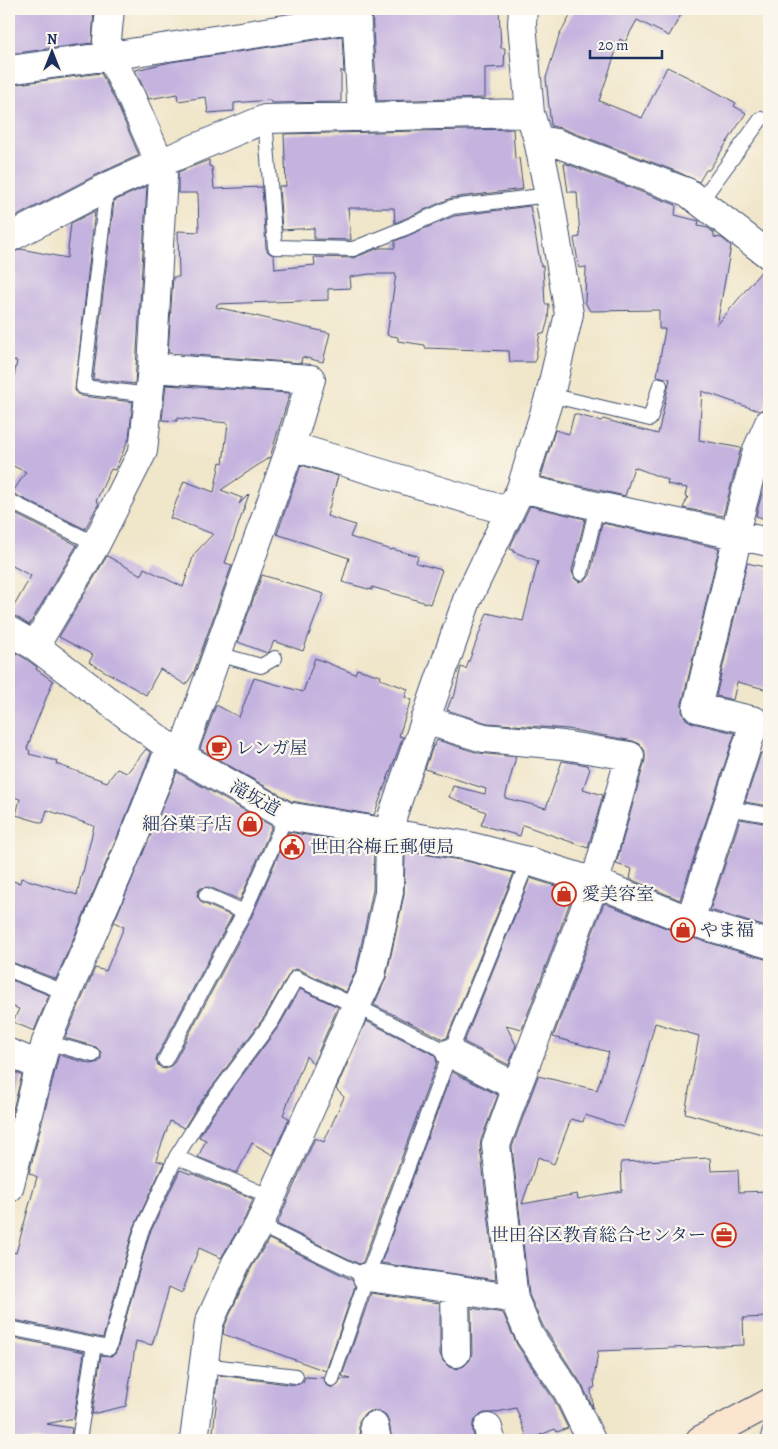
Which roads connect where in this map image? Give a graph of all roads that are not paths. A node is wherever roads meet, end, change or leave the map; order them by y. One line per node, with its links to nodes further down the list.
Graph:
1 (110, 9): 4 (street)
2 (523, 9): 6 (street)
3 (356, 13): 4 (street); 7 (street)
4 (110, 56): 5 (street); 11 (street)
5 (9, 70)
6 (530, 113): 7 (street); 10 (street)
7 (362, 118): 8 (street)
8 (265, 120): 11 (street); 13 (lane)
9 (761, 120): 14 (lane)
10 (538, 140): 13 (street); 14 (street)
11 (160, 163): 12 (street); 17 (street)
12 (107, 187): 15 (street); 19 (lane)
13 (549, 195): 20 (street)
14 (700, 202): 16 (street)
15 (9, 238)
16 (769, 255)
17 (152, 368): 19 (street); 22 (street)
18 (660, 385): 20 (lane)
19 (150, 395): 28 (street)
20 (550, 395): 23 (street)
21 (769, 424): 26 (street)
22 (291, 446): 23 (street); 32 (street)
23 (515, 499): 25 (street); 34 (street)
24 (9, 501): 28 (lane)
25 (597, 506): 26 (street); 29 (lane)
26 (738, 535): 27 (street); 36 (street)
27 (769, 542)
28 (96, 544): 31 (street)
29 (581, 573)
30 (9, 631): 31 (street, 滝坂道)
31 (35, 646): 35 (street, 滝坂道)
32 (218, 654): 33 (lane); 35 (street)
33 (275, 658)
34 (426, 720): 39 (street); 41 (street)
35 (175, 752): 38 (street, 滝坂道); 47 (street)
36 (728, 808): 37 (lane); 44 (street)
37 (769, 815)
38 (286, 816): 39 (street, 滝坂道); 43 (lane)
39 (390, 832): 40 (street, 滝坂道); 48 (street)
40 (528, 861): 41 (street, 滝坂道); 51 (lane)
41 (595, 882): 44 (street, 滝坂道); 54 (street)
42 (206, 895): 43 (lane)
43 (244, 912): 53 (lane)
44 (690, 921): 45 (street, 滝坂道)
45 (769, 944)
46 (9, 970): 47 (lane)
47 (67, 993): 50 (street)
48 (356, 1006): 51 (lane); 55 (lane); 57 (street)
49 (9, 1053): 50 (street)
50 (43, 1053): 52 (lane); 56 (street)
51 (450, 1053): 54 (street); 59 (lane)
52 (93, 1055)
53 (165, 1060)
54 (517, 1087): 61 (street)
55 (176, 1157): 57 (lane); 63 (lane)
56 (9, 1188)
57 (271, 1197): 58 (street)
58 (259, 1225): 59 (lane); 65 (street)
59 (367, 1277): 60 (street); 67 (lane)
60 (455, 1289): 61 (street); 64 (street)
61 (514, 1299): 71 (street)
62 (9, 1328): 63 (lane)
63 (94, 1345): 69 (lane)
64 (456, 1353)
65 (204, 1365): 66 (lane); 70 (street)
66 (296, 1376)
67 (332, 1379)
68 (769, 1403): 72 (main road)
69 (79, 1440)
70 (194, 1440)
71 (592, 1440)
72 (700, 1440)

